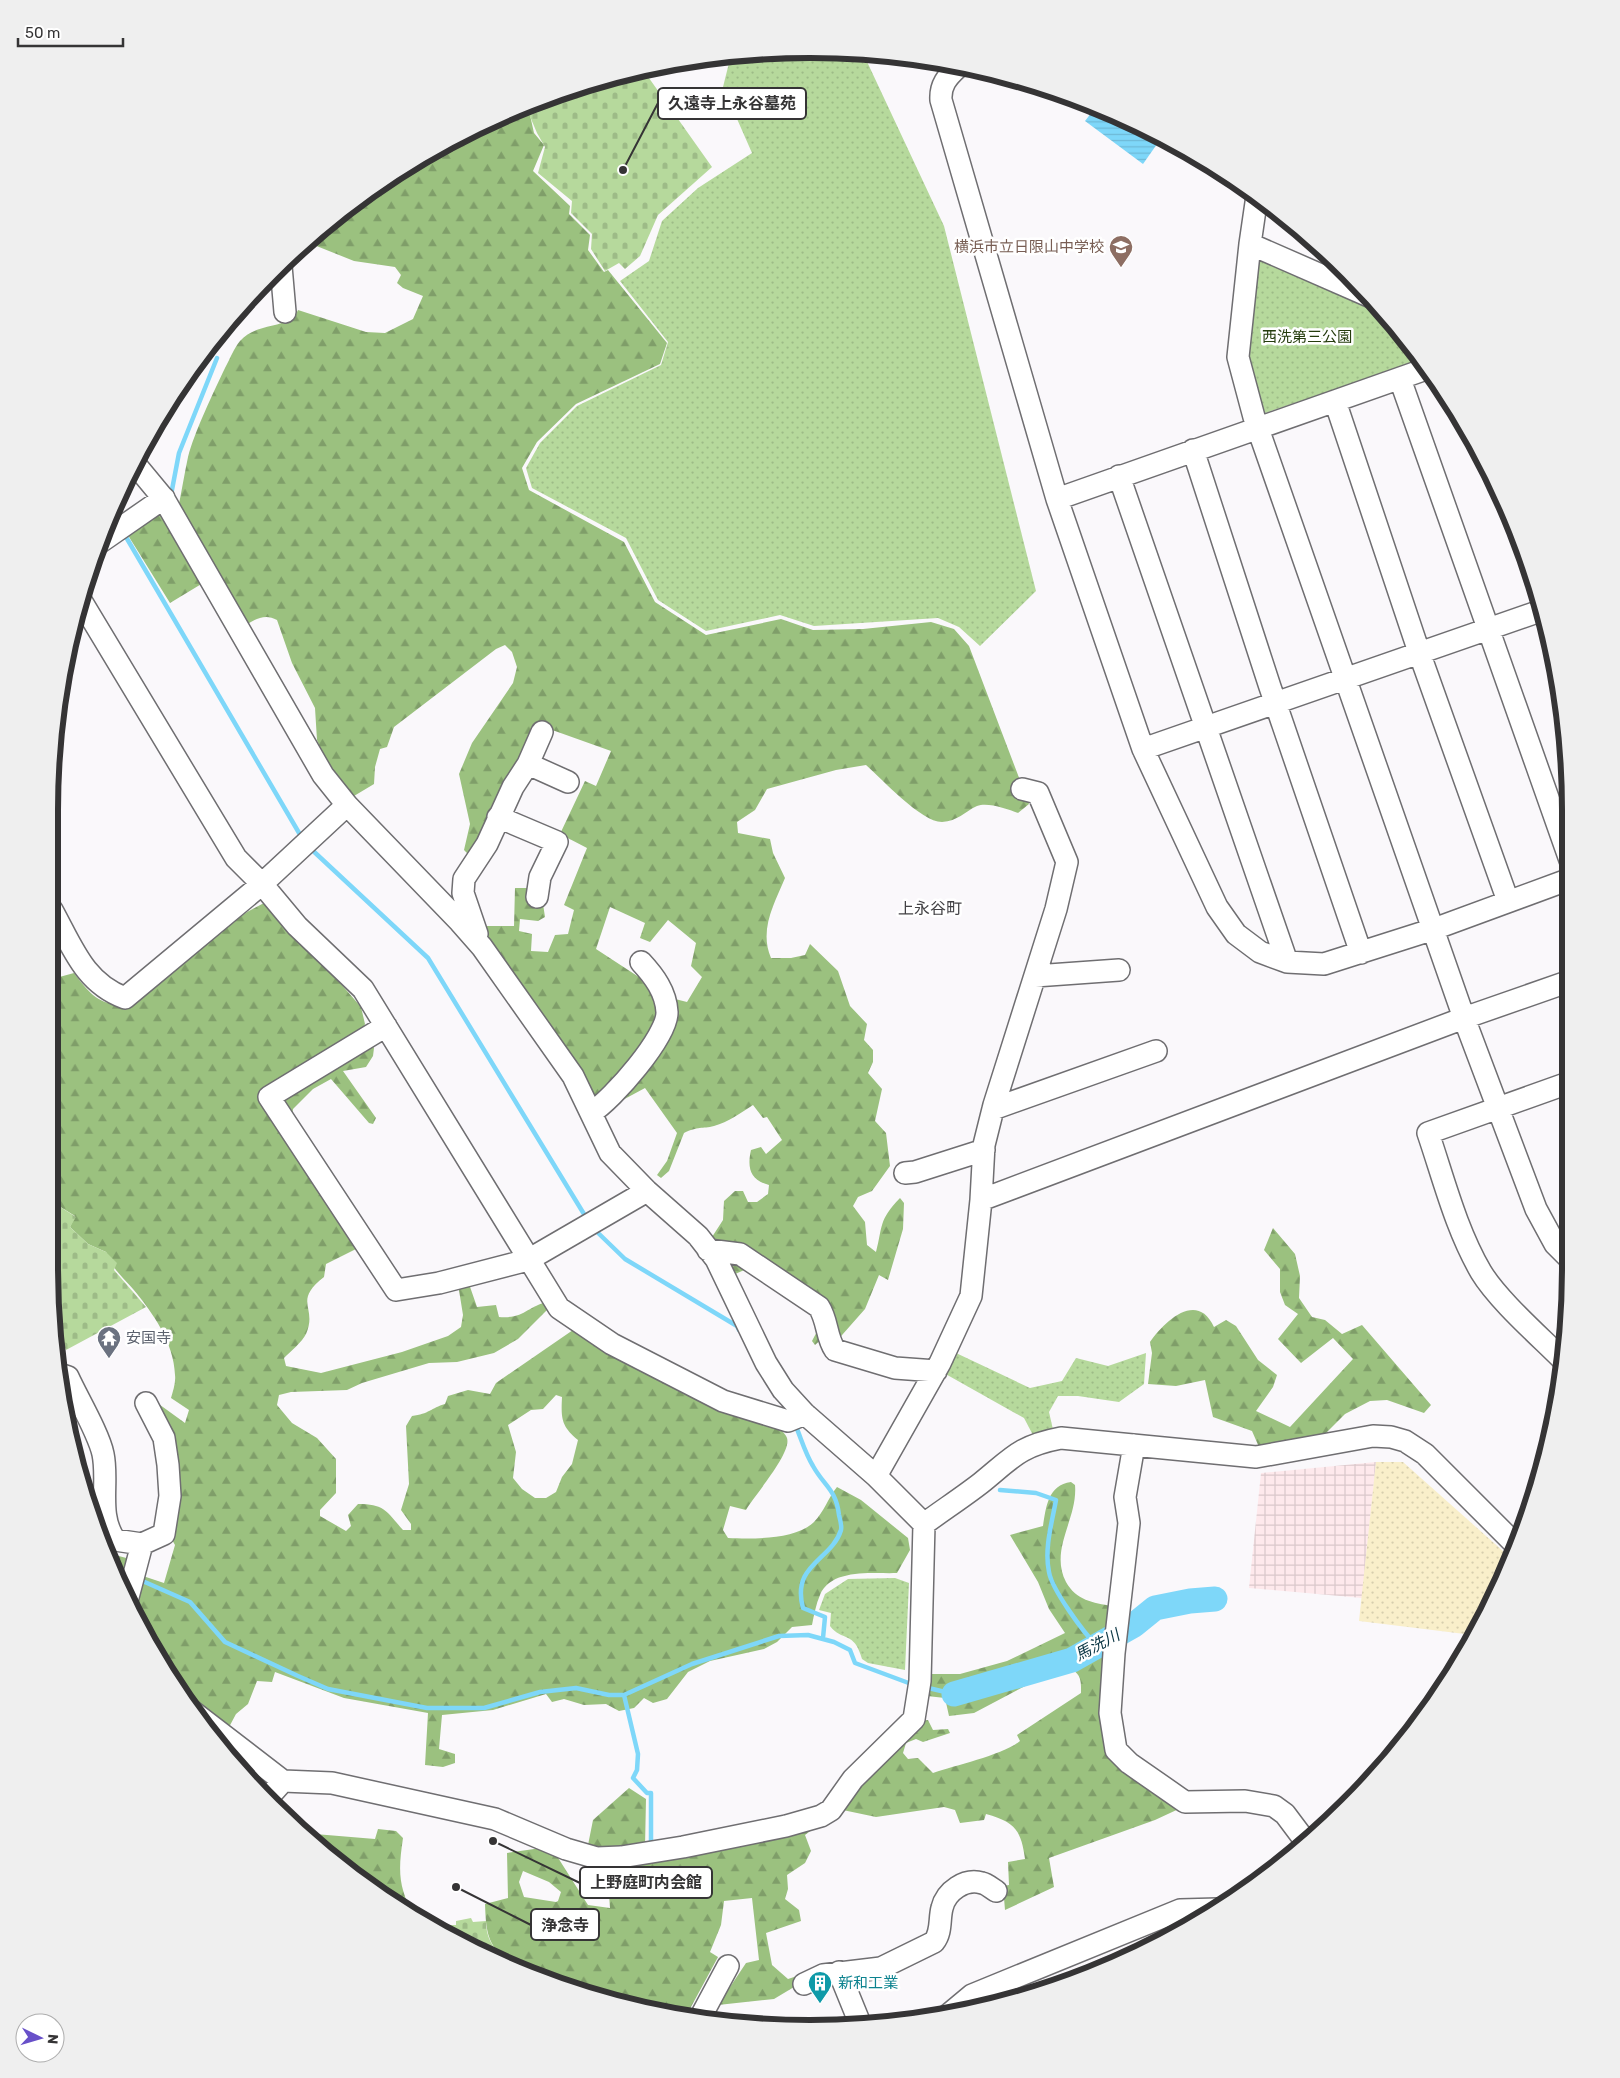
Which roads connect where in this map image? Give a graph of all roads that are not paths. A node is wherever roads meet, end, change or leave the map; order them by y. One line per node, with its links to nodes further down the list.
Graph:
1 (954, 72): 14 (street)
2 (1256, 204): 3 (street)
3 (1250, 244): 5 (street); 10 (street)
4 (282, 274): 6 (street)
5 (1354, 290)
6 (285, 312)
7 (1421, 372): 8 (street)
8 (1400, 379): 9 (street); 19 (street)
9 (1335, 402): 10 (street); 20 (street)
10 (1258, 427): 11 (street); 21 (street)
11 (1193, 450): 13 (street); 22 (street)
12 (139, 469): 15 (street)
13 (1119, 476): 14 (street); 23 (street)
14 (1057, 499): 25 (street)
15 (166, 502): 16 (street); 29 (street)
16 (109, 537)
17 (85, 608): 33 (street)
18 (1536, 612): 19 (street)
19 (1489, 628): 20 (street); 31 (street)
20 (1419, 652): 21 (street); 35 (street)
21 (1346, 677): 22 (street); 37 (street)
22 (1275, 702): 23 (street); 39 (street)
23 (1206, 727): 25 (street); 41 (street)
24 (542, 732): 26 (street)
25 (1143, 749): 41 (street)
26 (528, 764): 27 (street); 30 (street)
27 (568, 782)
28 (1022, 789): 43 (street)
29 (348, 805): 33 (street); 38 (street)
30 (498, 817): 34 (street); 38 (street)
31 (1562, 837)
32 (1562, 882): 35 (street)
33 (262, 884): 36 (street); 46 (street)
34 (537, 897)
35 (1508, 901): 37 (street)
36 (58, 921)
37 (1434, 929): 39 (street); 45 (street)
38 (482, 947): 51 (street)
39 (1361, 952): 41 (street)
40 (641, 962): 51 (street)
41 (1287, 962)
42 (1120, 970): 43 (street)
43 (1035, 976): 50 (street)
44 (1562, 984): 45 (street)
45 (1464, 1018): 49 (street); 55 (street)
46 (386, 1026): 58 (street); 58 (street)
47 (1156, 1051): 50 (street)
48 (1562, 1088): 49 (street)
49 (1498, 1108): 57 (street); 59 (street)
50 (993, 1109): 52 (street)
51 (592, 1112): 54 (street)
52 (984, 1150): 53 (street); 55 (street)
53 (904, 1173)
54 (647, 1191): 56 (street); 58 (street)
55 (981, 1200): 60 (street)
56 (708, 1250): 60 (street); 63 (street)
57 (1562, 1251)
58 (528, 1260): 63 (street)
59 (1557, 1354)
60 (936, 1371): 65 (street)
61 (66, 1376): 68 (street)
62 (146, 1403): 68 (street)
63 (799, 1417): 65 (street)
64 (1134, 1445): 66 (street); 67 (street); 73 (street)
65 (876, 1476): 66 (street)
66 (924, 1524): 71 (street)
67 (1511, 1540)
68 (142, 1544): 69 (street)
69 (132, 1586)
70 (216, 1729): 71 (street)
71 (283, 1781): 72 (street)
72 (272, 1793)
73 (1303, 1836)
74 (996, 1891): 77 (street)
75 (1203, 1909): 79 (street)
76 (728, 1966): 80 (street)
77 (839, 1972): 78 (street); 81 (street)
78 (804, 1984)
79 (959, 2005)
80 (703, 2013)
81 (858, 2019)

